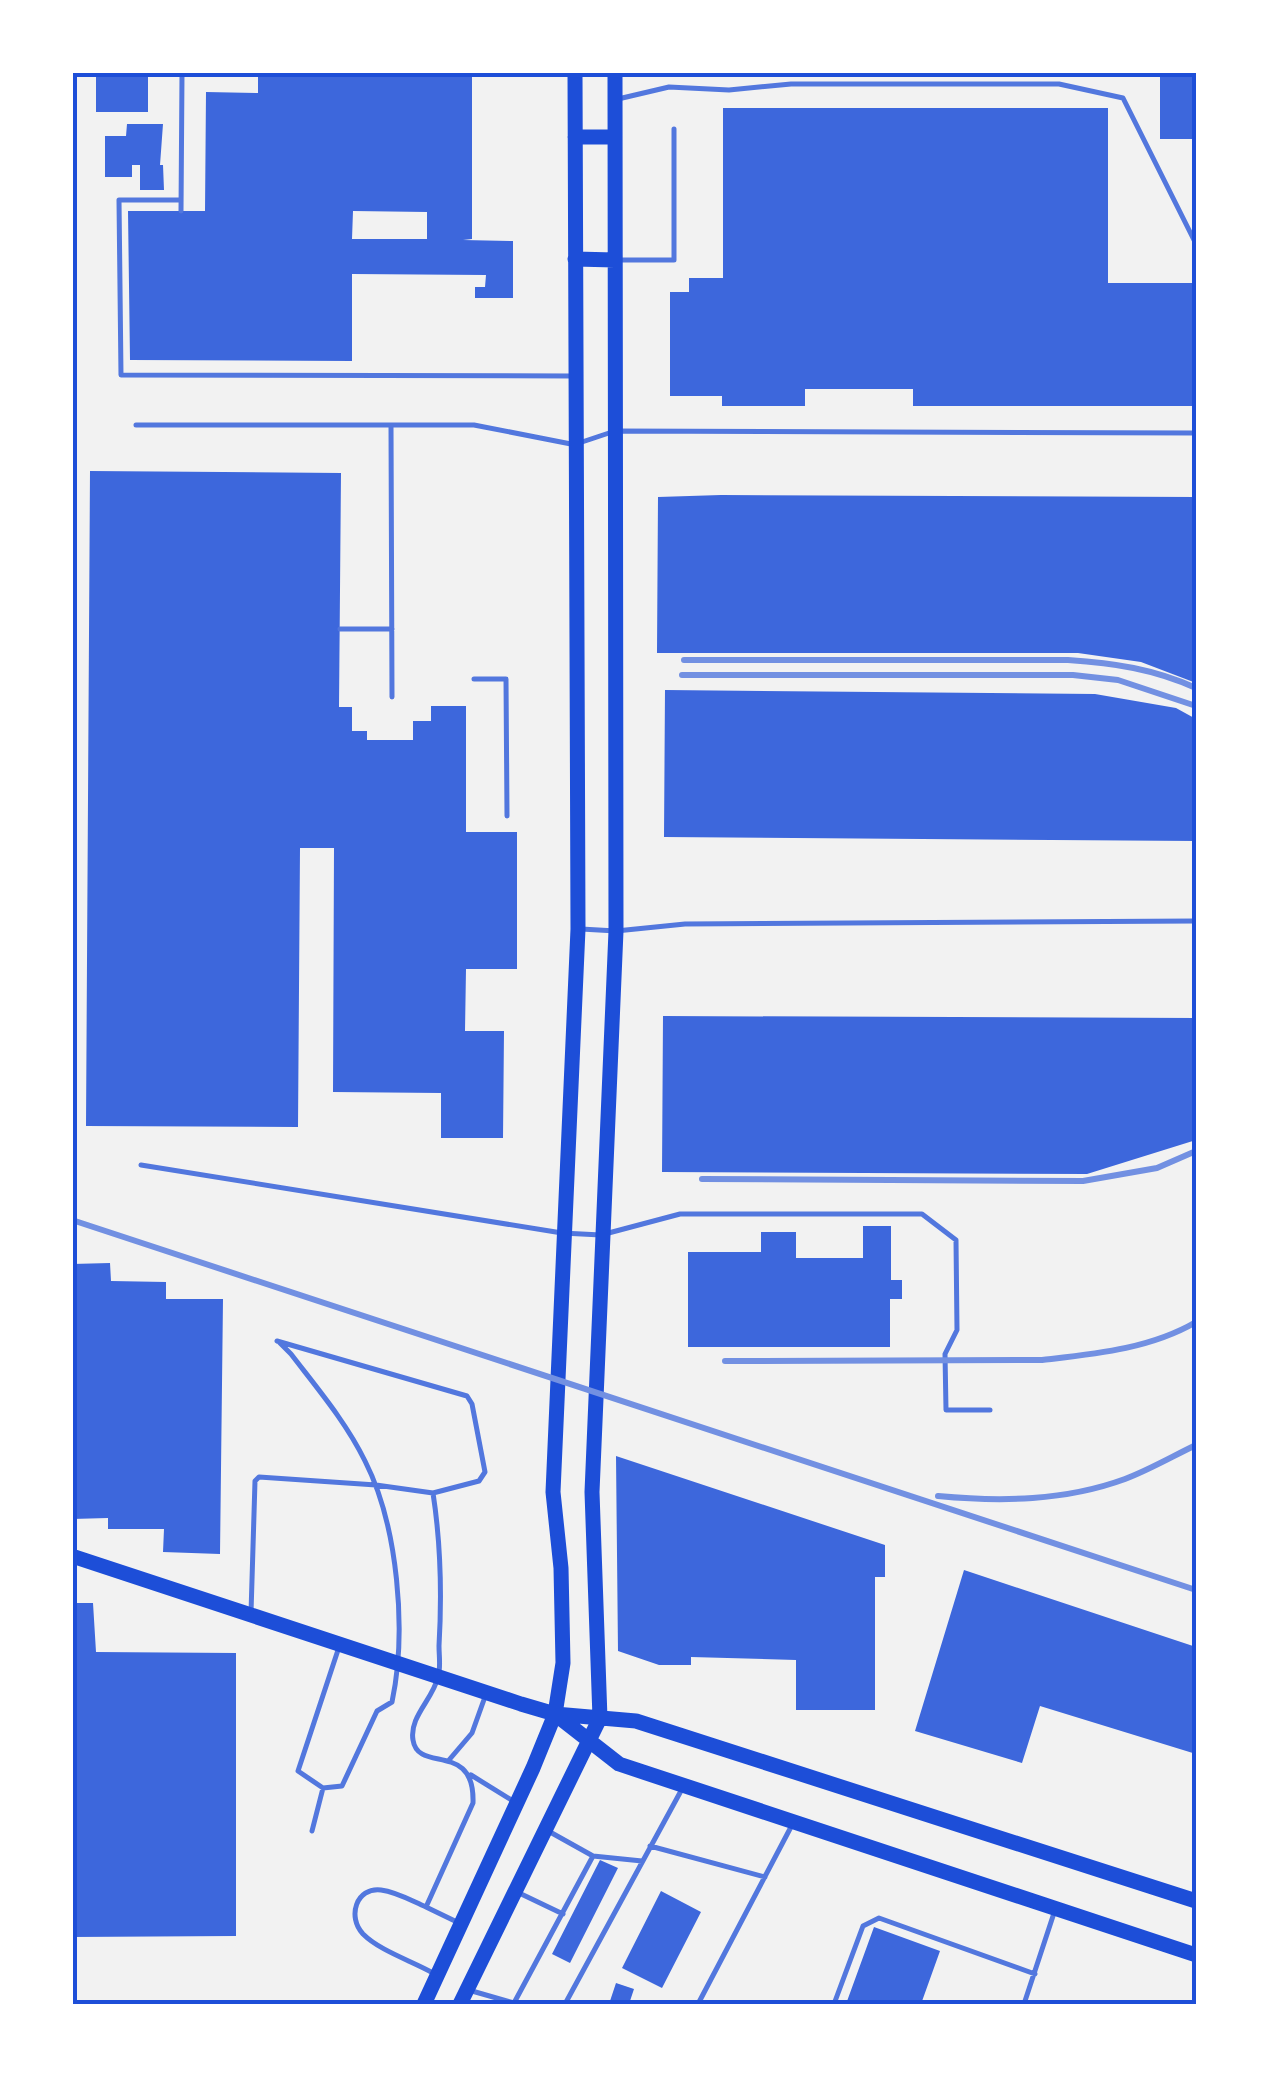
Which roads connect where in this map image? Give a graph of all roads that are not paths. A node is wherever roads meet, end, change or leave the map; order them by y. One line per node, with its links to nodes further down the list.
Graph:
1 (236, 72): 8 (lane)
2 (575, 72): 6 (main road)
3 (615, 72): 4 (main road)
4 (615, 100): 7 (main road); 10 (lane)
5 (674, 130): 12 (lane)
6 (575, 137): 7 (main road); 11 (main road)
7 (615, 137): 12 (main road)
8 (181, 200): 9 (lane); 13 (lane)
9 (181, 211)
10 (1196, 244)
11 (575, 259): 12 (main road); 13 (main road)
12 (615, 260): 16 (main road)
13 (574, 376): 18 (main road)
14 (136, 425): 15 (lane)
15 (391, 425): 18 (lane); 20 (lane)
16 (614, 431): 17 (lane); 18 (lane); 26 (main road)
17 (1196, 433)
18 (575, 444): 25 (main road)
19 (340, 629): 20 (lane)
20 (392, 629): 22 (lane)
21 (474, 679): 23 (lane)
22 (392, 697)
23 (507, 816)
24 (1196, 921): 26 (lane)
25 (578, 929): 26 (lane); 28 (main road)
26 (616, 931): 29 (main road)
27 (141, 1164): 28 (lane)
28 (562, 1232): 29 (lane); 39 (main road)
29 (601, 1235): 30 (lane); 40 (main road)
30 (990, 1410)
31 (376, 1485): 32 (lane); 32 (lane); 34 (lane); 36 (lane)
32 (433, 1493): 37 (lane)
33 (72, 1556): 34 (main road)
34 (252, 1615): 35 (main road)
35 (340, 1644): 36 (main road); 45 (lane)
36 (400, 1664): 37 (main road); 45 (lane)
37 (438, 1677): 38 (main road); 42 (lane)
38 (487, 1693): 39 (main road); 42 (lane)
39 (555, 1714): 40 (main road); 41 (main road); 46 (main road)
40 (600, 1718): 41 (main road); 55 (main road)
41 (590, 1741): 44 (main road); 48 (main road)
42 (449, 1760): 43 (lane)
43 (469, 1773): 46 (lane); 56 (lane)
44 (684, 1786): 47 (main road); 50 (lane)
45 (324, 1788): 49 (lane)
46 (516, 1803): 59 (main road)
47 (794, 1822): 53 (lane); 57 (main road)
48 (547, 1830): 51 (lane); 54 (main road)
49 (312, 1831)
50 (650, 1846): 52 (lane); 53 (lane)
51 (593, 1856): 52 (lane); 58 (lane)
52 (642, 1861): 66 (lane)
53 (765, 1876): 67 (lane)
54 (518, 1892): 58 (lane); 63 (main road)
55 (1196, 1900)
56 (426, 1906): 59 (lane); 61 (lane)
57 (1055, 1910): 60 (main road); 62 (lane)
58 (563, 1914): 65 (lane)
59 (460, 1923): 61 (main road)
60 (1196, 1955)
61 (437, 1974): 63 (main road); 64 (main road)
62 (1034, 1974): 68 (lane); 69 (lane)
63 (464, 1997): 65 (lane)
64 (424, 2004)
65 (516, 2004)
66 (565, 2004)
67 (698, 2004)
68 (834, 2004)
69 (1024, 2004)

